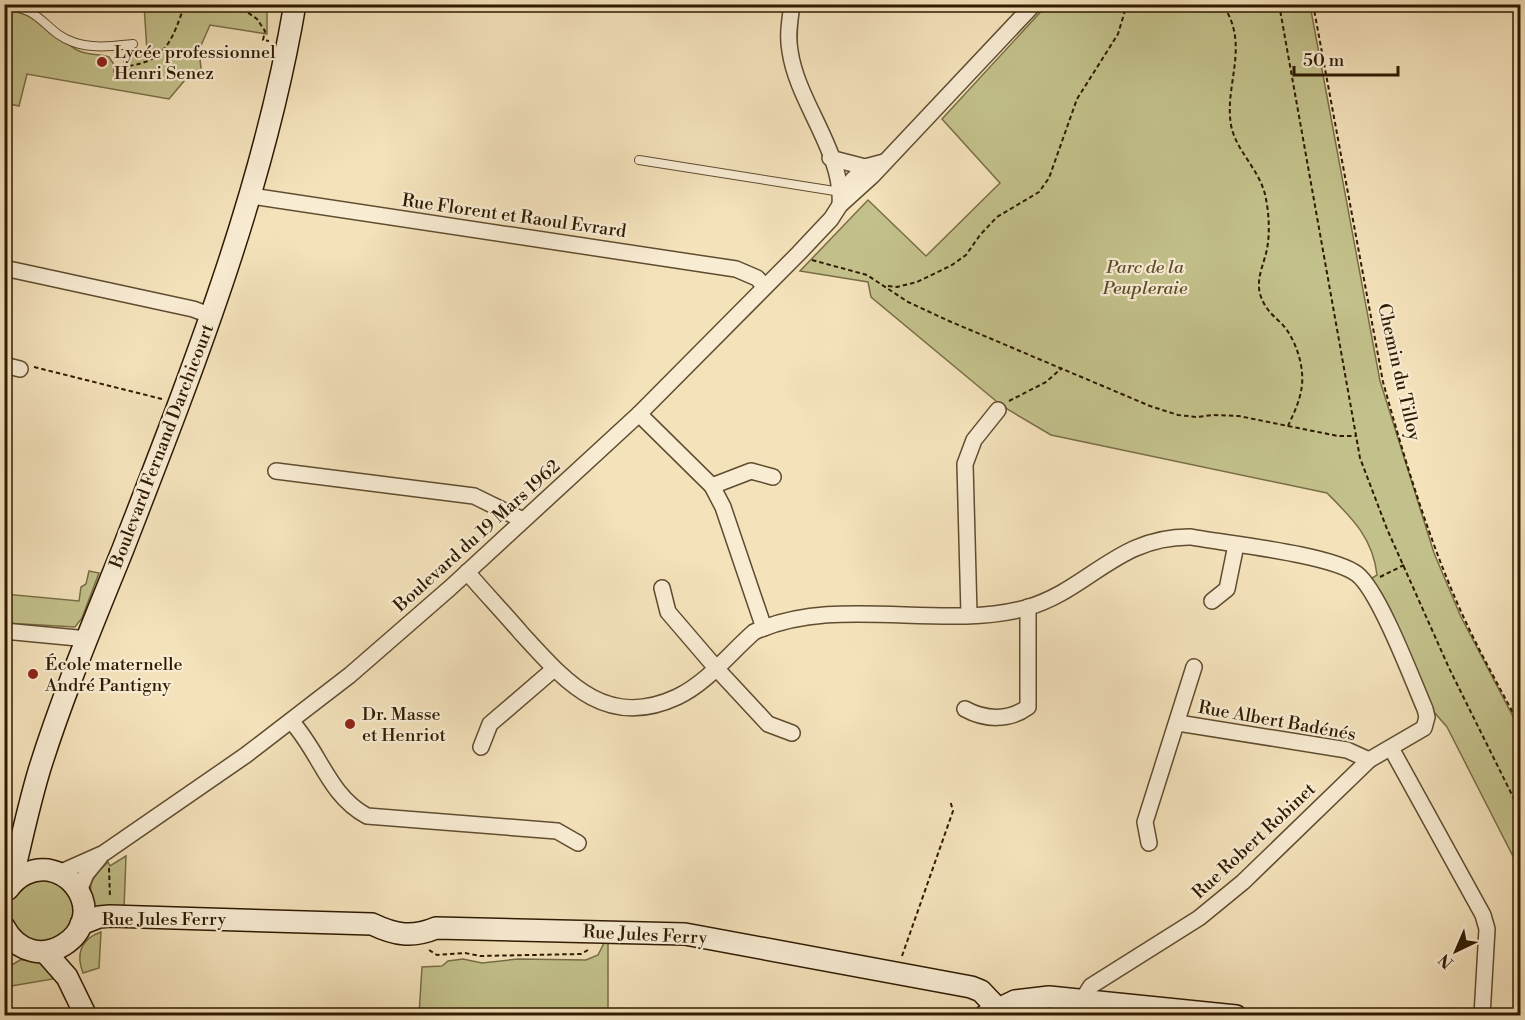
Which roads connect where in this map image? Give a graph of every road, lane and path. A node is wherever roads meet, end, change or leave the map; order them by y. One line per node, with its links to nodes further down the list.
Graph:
1 (186, 4): 14 (path)
2 (236, 4): 12 (path)
3 (283, 4): 12 (main road, Boulevard Fernand Darchicourt)
4 (295, 4): 15 (main road, Boulevard Fernand Darchicourt)
5 (792, 4): 16 (street)
6 (1034, 4): 18 (street, Boulevard du 19 Mars 1962)
7 (1127, 4): 24 (path)
8 (1222, 4): 33 (path)
9 (1279, 4): 34 (path)
10 (1313, 4): 56 (path, Chemin du Tilloy)
11 (4, 7): 14 (lane)
12 (278, 43): 15 (main road, Boulevard Fernand Darchicourt)
13 (133, 45): 14 (lane)
14 (111, 46)
15 (278, 79): 20 (main road, Boulevard Fernand Darchicourt)
16 (830, 158): 19 (street, Boulevard du 19 Mars 1962); 21 (street)
17 (639, 160): 21 (lane)
18 (884, 162): 19 (street, Boulevard du 19 Mars 1962); 21 (street, Boulevard du 19 Mars 1962)
19 (865, 167): 21 (street, Boulevard du 19 Mars 1962)
20 (251, 196): 25 (street, Rue Florent et Raoul Evrard); 26 (main road, Boulevard Fernand Darchicourt)
21 (840, 199): 25 (street, Boulevard du 19 Mars 1962)
22 (829, 265): 24 (path)
23 (4, 267): 26 (street)
24 (885, 286): 28 (path)
25 (765, 287): 32 (street, Boulevard du 19 Mars 1962)
26 (212, 316): 30 (main road, Boulevard Fernand Darchicourt)
27 (4, 365): 29 (street)
28 (1062, 368): 31 (path); 33 (path)
29 (20, 369): 30 (path)
30 (179, 403): 49 (main road, Boulevard Fernand Darchicourt)
31 (1002, 406): 46 (street)
32 (639, 414): 37 (street); 38 (street, Boulevard du 19 Mars 1962)
33 (1288, 426): 34 (path)
34 (1356, 436): 40 (path)
35 (276, 471): 38 (street)
36 (773, 477): 37 (street)
37 (712, 486): 47 (street)
38 (524, 520): 41 (street, Boulevard du 19 Mars 1962)
39 (1236, 545): 42 (street); 44 (street); 45 (street)
40 (1404, 565): 42 (path); 63 (path)
41 (467, 572): 52 (street); 54 (street, Boulevard du 19 Mars 1962)
42 (1367, 585): 59 (street, Rue Robert Robinet)
43 (662, 588): 51 (street)
44 (1212, 601)
45 (1028, 607): 46 (street); 53 (street)
46 (969, 614): 47 (street)
47 (764, 628): 51 (street)
48 (4, 631): 49 (street)
49 (88, 639): 62 (main road, Boulevard Fernand Darchicourt)
50 (1194, 667): 55 (street, Rue Albert Badénés)
51 (716, 668): 52 (street); 57 (street)
52 (554, 669): 58 (street)
53 (965, 709)
54 (291, 721): 64 (street); 66 (street, Boulevard du 19 Mars 1962)
55 (1178, 723): 60 (street, Rue Albert Badénés); 65 (street, Rue Albert Badénés)
56 (1521, 726)
57 (792, 733)
58 (481, 747)
59 (1391, 748): 60 (street, Rue Robert Robinet); 84 (street)
60 (1369, 760): 80 (street, Rue Robert Robinet)
61 (950, 800): 78 (path)
62 (29, 809): 67 (main road, Boulevard Fernand Darchicourt); 68 (main road, Boulevard Fernand Darchicourt)
63 (1521, 811)
64 (578, 843)
65 (1149, 843)
66 (104, 853): 67 (street, Boulevard du 19 Mars 1962); 69 (street, Boulevard du 19 Mars 1962); 70 (path)
67 (51, 872): 68 (main road); 69 (main road)
68 (8, 890)
69 (79, 891): 71 (main road)
70 (110, 916): 71 (main road, Rue Jules Ferry); 74 (main road, Rue Jules Ferry)
71 (81, 924): 75 (main road)
72 (4, 927): 76 (main road)
73 (600, 931): 74 (main road, Rue Jules Ferry); 74 (path); 78 (main road, Rue Jules Ferry)
74 (419, 935)
75 (68, 943): 77 (main road); 79 (main road)
76 (13, 952): 77 (main road)
77 (45, 952): 79 (main road)
78 (896, 973): 81 (main road, Rue Jules Ferry)
79 (67, 977): 82 (main road)
80 (1082, 1000): 81 (main road, Rue Jules Ferry); 83 (main road, Rue Jules Ferry)
81 (991, 1012)
82 (86, 1016)
83 (1236, 1016)
84 (1482, 1016)

